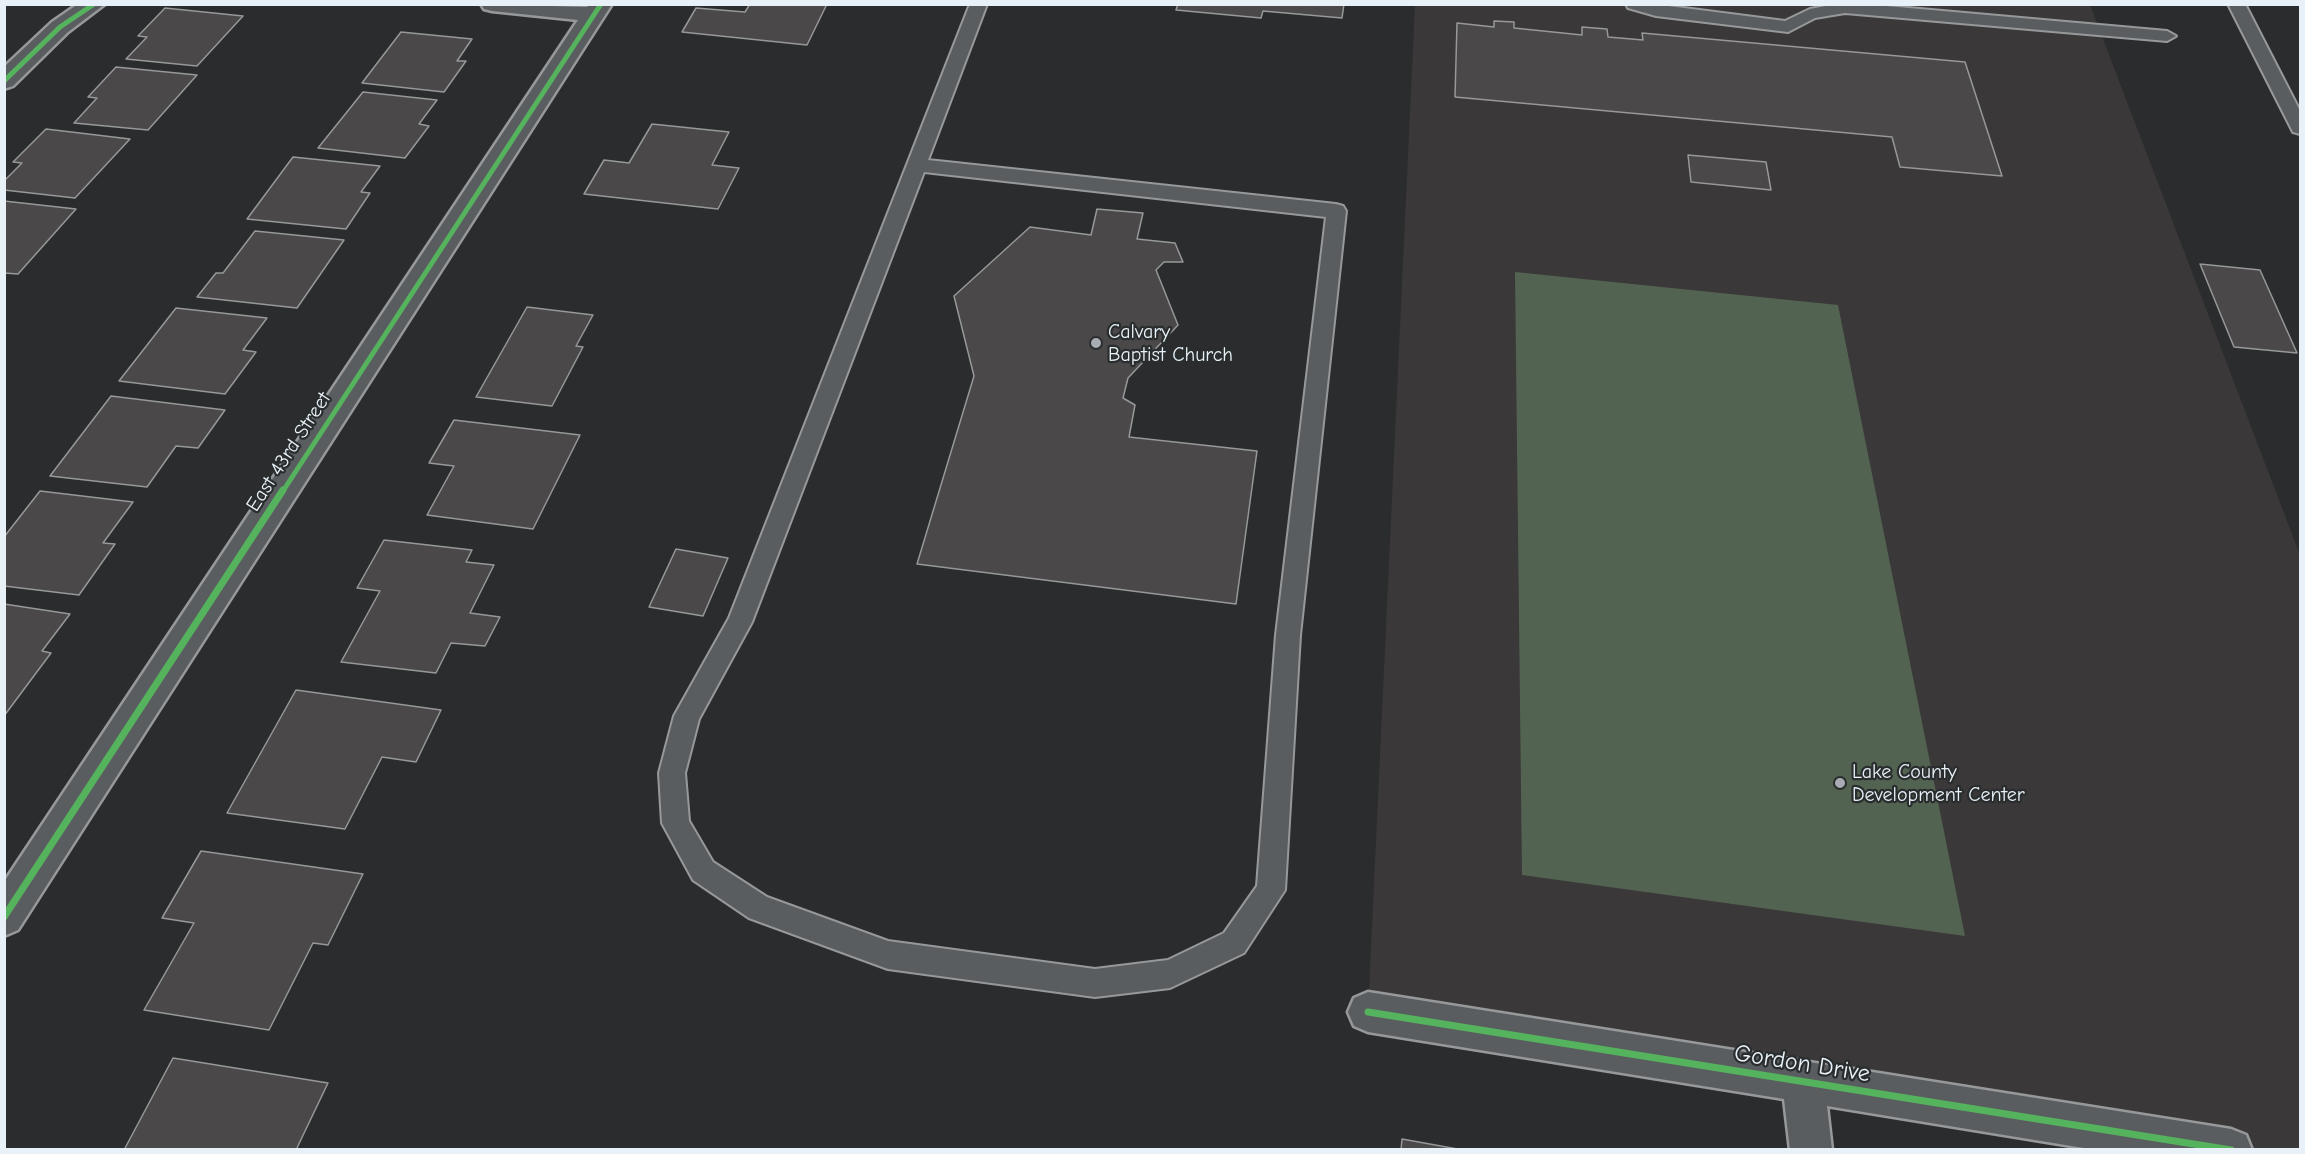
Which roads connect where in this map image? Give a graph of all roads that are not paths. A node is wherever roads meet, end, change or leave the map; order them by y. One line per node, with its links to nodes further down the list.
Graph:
1 (94, 4): 10 (street)
2 (492, 4): 7 (street)
3 (979, 4): 12 (lane)
4 (1634, 4): 8 (lane)
5 (2040, 4): 8 (lane)
6 (2236, 4): 11 (lane)
7 (598, 10): 13 (street, East 43rd Street)
8 (2047, 25): 9 (lane)
9 (2167, 36)
10 (4, 81)
11 (2301, 128)
12 (917, 165): 12 (lane)
13 (4, 917)
14 (1368, 1012): 15 (street, Gordon Drive)
15 (1803, 1083): 16 (street); 17 (street, Gordon Drive)
16 (1811, 1149)
17 (2231, 1149)

